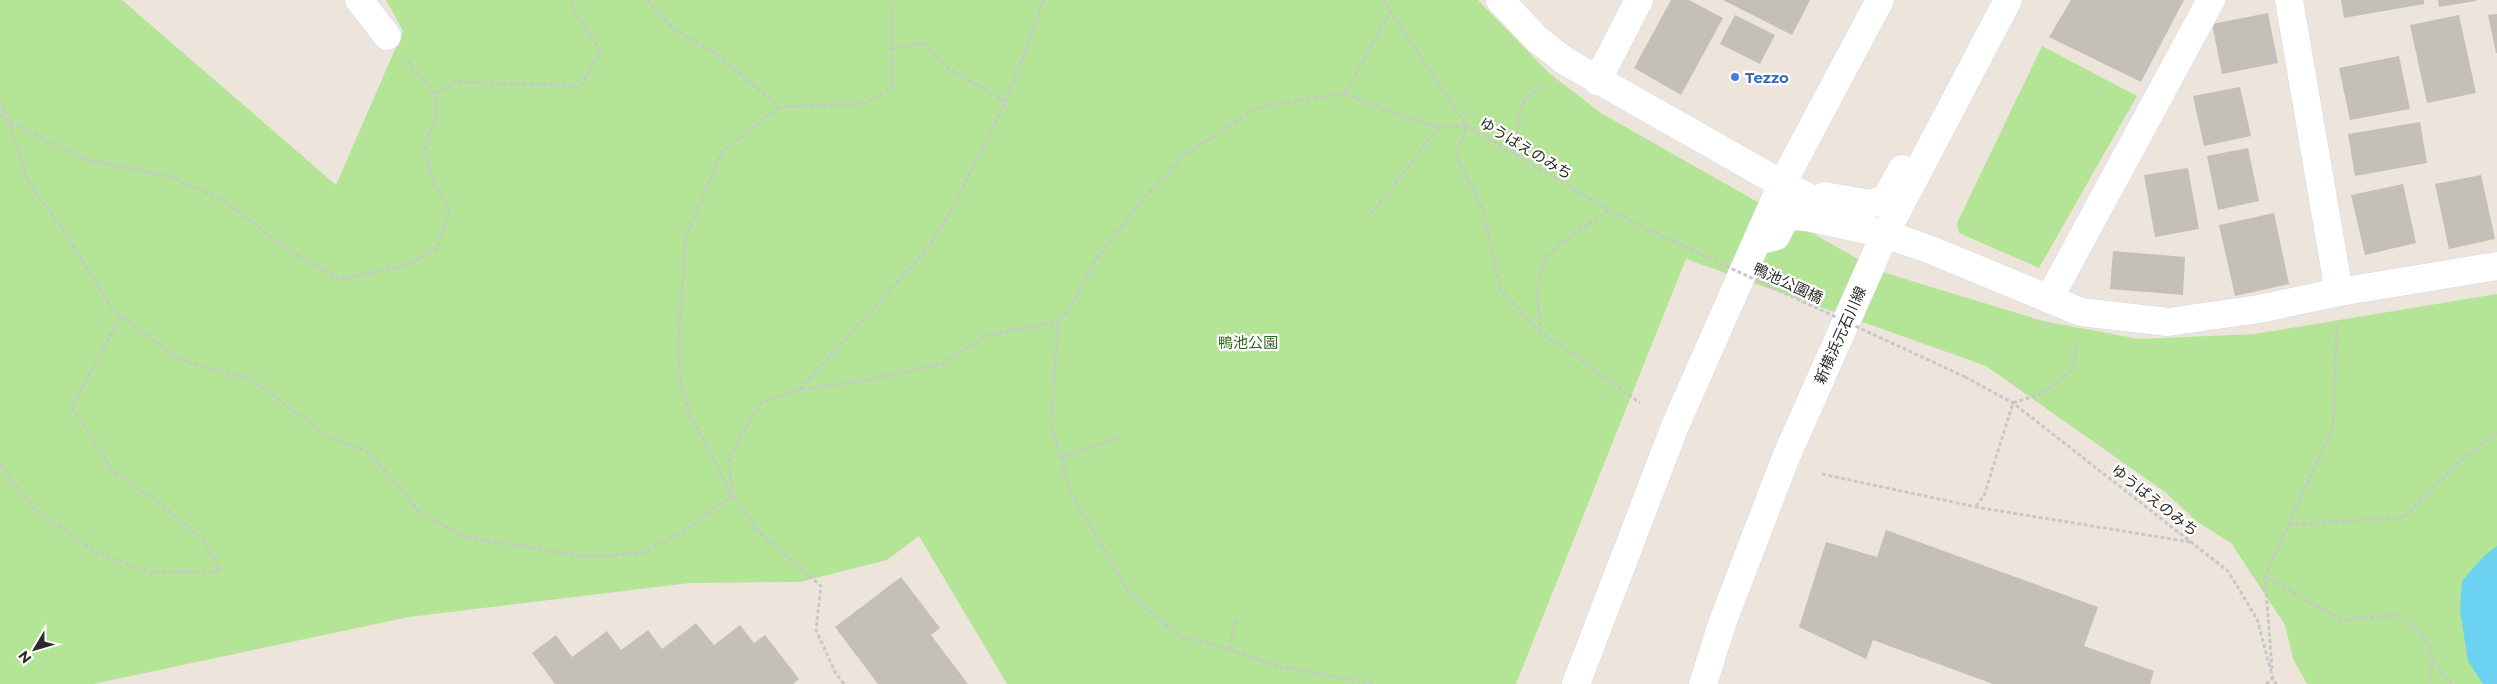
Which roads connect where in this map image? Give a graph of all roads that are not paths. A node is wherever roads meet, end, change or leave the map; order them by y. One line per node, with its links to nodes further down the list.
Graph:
1 (359, 0): 8 (street)
2 (1500, 0): 9 (street)
3 (1639, 0): 9 (street)
4 (1880, 0): 11 (street)
5 (2008, 0): 10 (street, 新横浜元石川線)
6 (2211, 0): 16 (street)
7 (2289, 0): 15 (street)
8 (387, 36)
9 (1597, 80): 11 (street)
10 (1923, 162): 11 (street); 12 (street, 新横浜元石川線)
11 (1782, 184): 12 (street); 13 (street)
12 (1885, 234): 13 (street); 16 (street); 18 (street, 新横浜元石川線)
13 (1757, 241): 17 (street)
14 (2497, 266): 15 (street)
15 (2339, 292): 16 (street)
16 (2049, 300)
17 (1576, 684)
18 (1703, 684)

